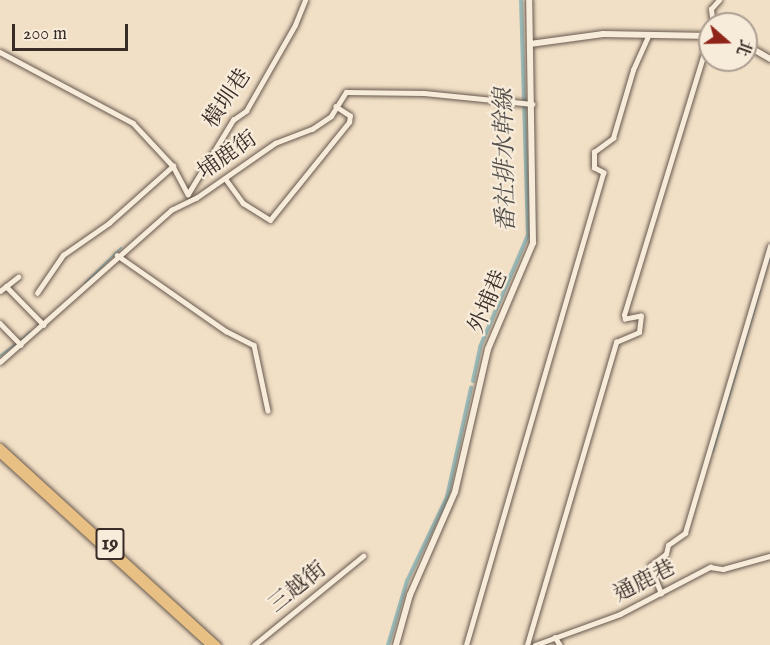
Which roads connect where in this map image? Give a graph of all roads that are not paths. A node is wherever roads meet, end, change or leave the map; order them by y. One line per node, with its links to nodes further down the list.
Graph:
1 (305, 0): 12 (street, 橫圳巷)
2 (529, 0): 7 (street, 外埔巷)
3 (719, 0): 4 (street)
4 (711, 12)
5 (698, 35): 6 (street)
6 (648, 37): 7 (street); 36 (street)
7 (530, 44): 10 (street, 外埔巷)
8 (0, 52): 12 (street, 橫圳巷)
9 (699, 72): 37 (street)
10 (533, 104): 11 (street, 埔鹿街); 35 (street, 外埔巷)
11 (336, 107): 13 (street, 埔鹿街); 13 (street)
12 (173, 166): 19 (street)
13 (225, 178): 15 (street, 埔鹿街)
14 (770, 246): 30 (street)
15 (117, 255): 21 (street, 埔鹿街); 24 (street)
16 (18, 277): 17 (street)
17 (6, 286): 18 (street); 21 (street)
18 (0, 291)
19 (37, 293)
20 (0, 322): 22 (street)
21 (44, 325): 22 (street, 埔鹿街)
22 (21, 345): 23 (street, 埔鹿街)
23 (0, 362)
24 (268, 411)
25 (0, 447): 29 (main road, 19)
26 (0, 454): 29 (main road, 19)
27 (363, 556): 34 (street, 三越街)
28 (770, 556): 30 (street, 通鹿巷)
29 (127, 563): 32 (main road, 19); 33 (main road, 19)
30 (661, 594): 31 (street, 通鹿巷)
31 (555, 637): 38 (street, 通鹿巷); 39 (street)
32 (210, 645)
33 (217, 645)
34 (254, 645)
35 (396, 645)
36 (466, 645)
37 (527, 645)
38 (535, 645)
39 (560, 645)

